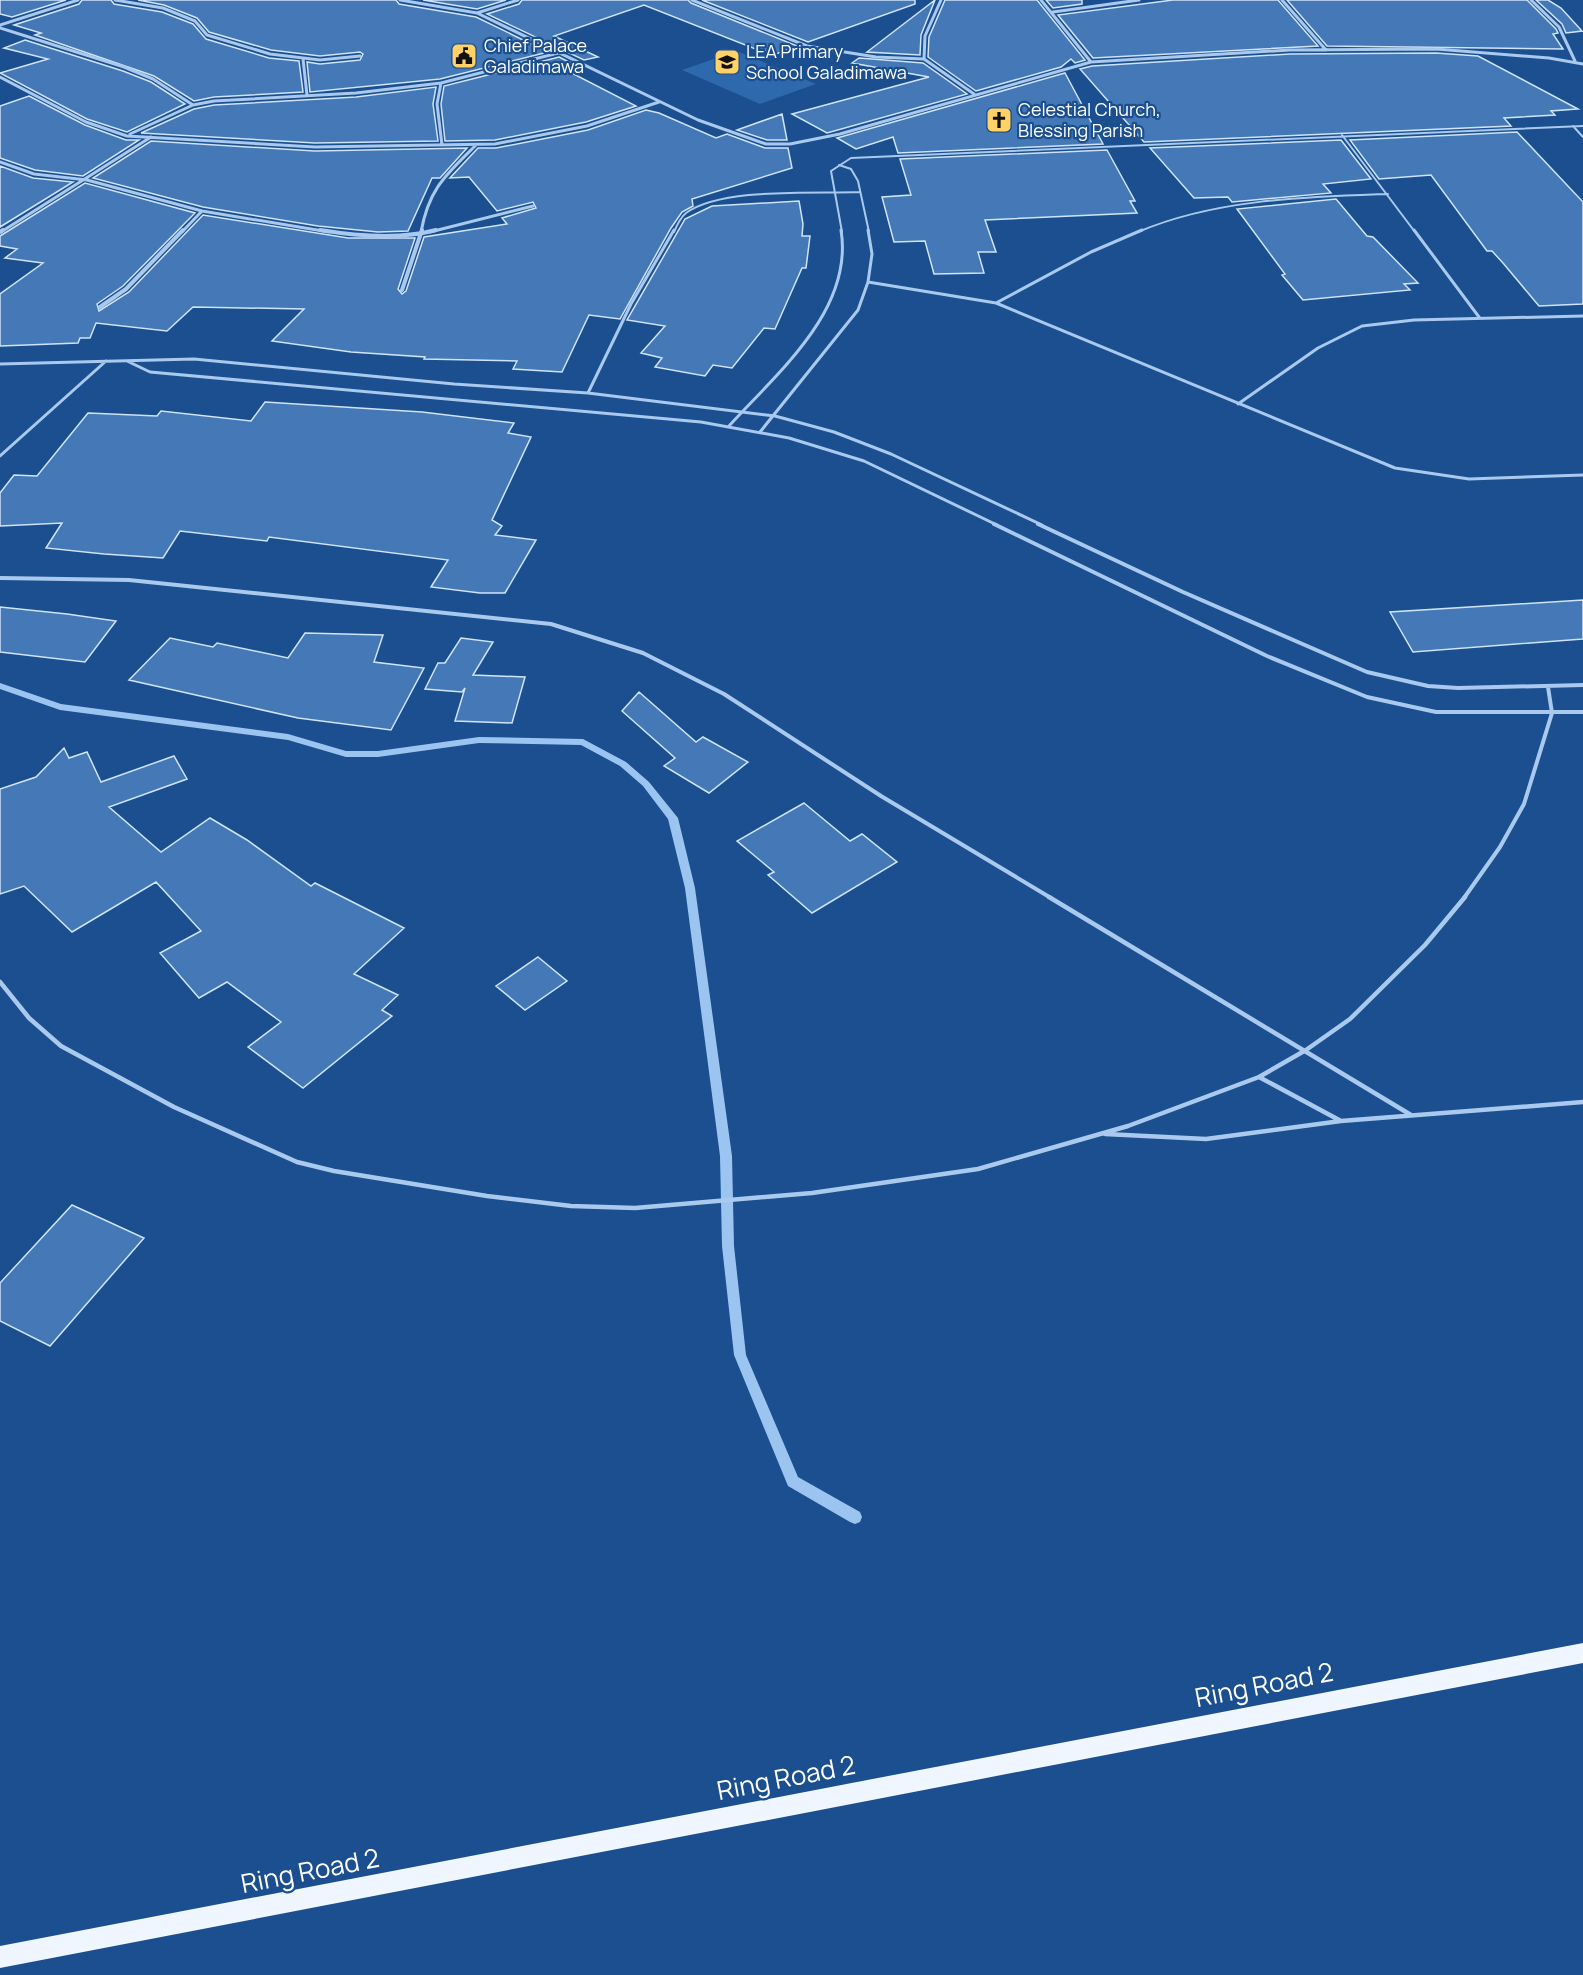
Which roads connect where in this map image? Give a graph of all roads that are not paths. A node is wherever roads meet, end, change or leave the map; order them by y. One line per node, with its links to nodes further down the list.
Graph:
1 (75, 0): 13 (street)
2 (115, 0): 17 (street)
3 (400, 0): 12 (street)
4 (518, 0): 12 (street)
5 (692, 0): 18 (street)
6 (941, 0): 18 (street)
7 (1041, 0): 11 (street)
8 (1139, 0): 11 (street)
9 (1282, 0): 14 (street)
10 (1531, 0): 19 (street)
11 (1053, 12): 20 (street)
12 (477, 13): 15 (street)
13 (0, 26): 27 (street)
14 (1326, 50): 19 (street); 20 (street)
15 (559, 53): 23 (street); 26 (street)
16 (360, 56): 17 (street)
17 (303, 59): 25 (street)
18 (924, 59): 24 (street)
19 (1575, 61): 21 (street)
20 (1091, 62): 24 (street)
21 (1583, 64)
22 (0, 77): 31 (street)
23 (441, 83): 25 (street); 34 (street)
24 (974, 94): 26 (street)
25 (307, 95): 27 (street)
26 (659, 102): 35 (street)
27 (193, 105): 31 (street)
28 (1572, 126): 29 (lane); 30 (lane); 32 (lane)
29 (1583, 126)
30 (1342, 135): 37 (lane); 41 (lane)
31 (127, 136): 33 (street)
32 (1583, 136)
33 (152, 137): 34 (street); 38 (street)
34 (442, 145): 35 (street)
35 (476, 145): 45 (street)
36 (0, 162): 38 (street)
37 (839, 165): 39 (lane); 40 (lane)
38 (87, 180): 43 (street); 44 (street)
39 (860, 192): 40 (lane); 46 (lane)
40 (833, 194): 55 (lane); 57 (lane)
41 (1388, 194): 48 (lane); 51 (lane)
42 (533, 206): 45 (street)
43 (202, 211): 45 (street); 49 (street)
44 (0, 232)
45 (421, 234): 47 (street)
46 (868, 282): 48 (lane); 58 (lane)
47 (402, 290)
48 (996, 303): 56 (lane)
49 (100, 307)
50 (1583, 316): 51 (lane)
51 (1479, 317): 56 (lane)
52 (106, 361): 53 (lane); 54 (lane); 61 (lane)
53 (127, 361): 55 (lane); 59 (lane)
54 (0, 363)
55 (588, 393): 57 (lane)
56 (1238, 404): 62 (lane)
57 (743, 410): 58 (lane); 59 (lane)
58 (775, 416): 60 (lane); 65 (lane)
59 (729, 426): 60 (lane)
60 (760, 432): 67 (lane)
61 (0, 456)
62 (1583, 476)
63 (0, 578): 69 (lane)
64 (1583, 685): 65 (lane)
65 (1548, 687): 67 (lane)
66 (1583, 712): 67 (lane)
67 (1552, 714): 69 (lane)
68 (0, 982): 74 (lane)
69 (1306, 1050): 70 (lane); 72 (lane)
70 (1259, 1077): 73 (lane); 74 (lane)
71 (1583, 1102): 72 (lane)
72 (1411, 1115): 73 (lane)
73 (1341, 1121): 74 (lane)
74 (1101, 1134)
75 (1583, 1653): 76 (main road, Ring Road 2)
76 (0, 1957)

